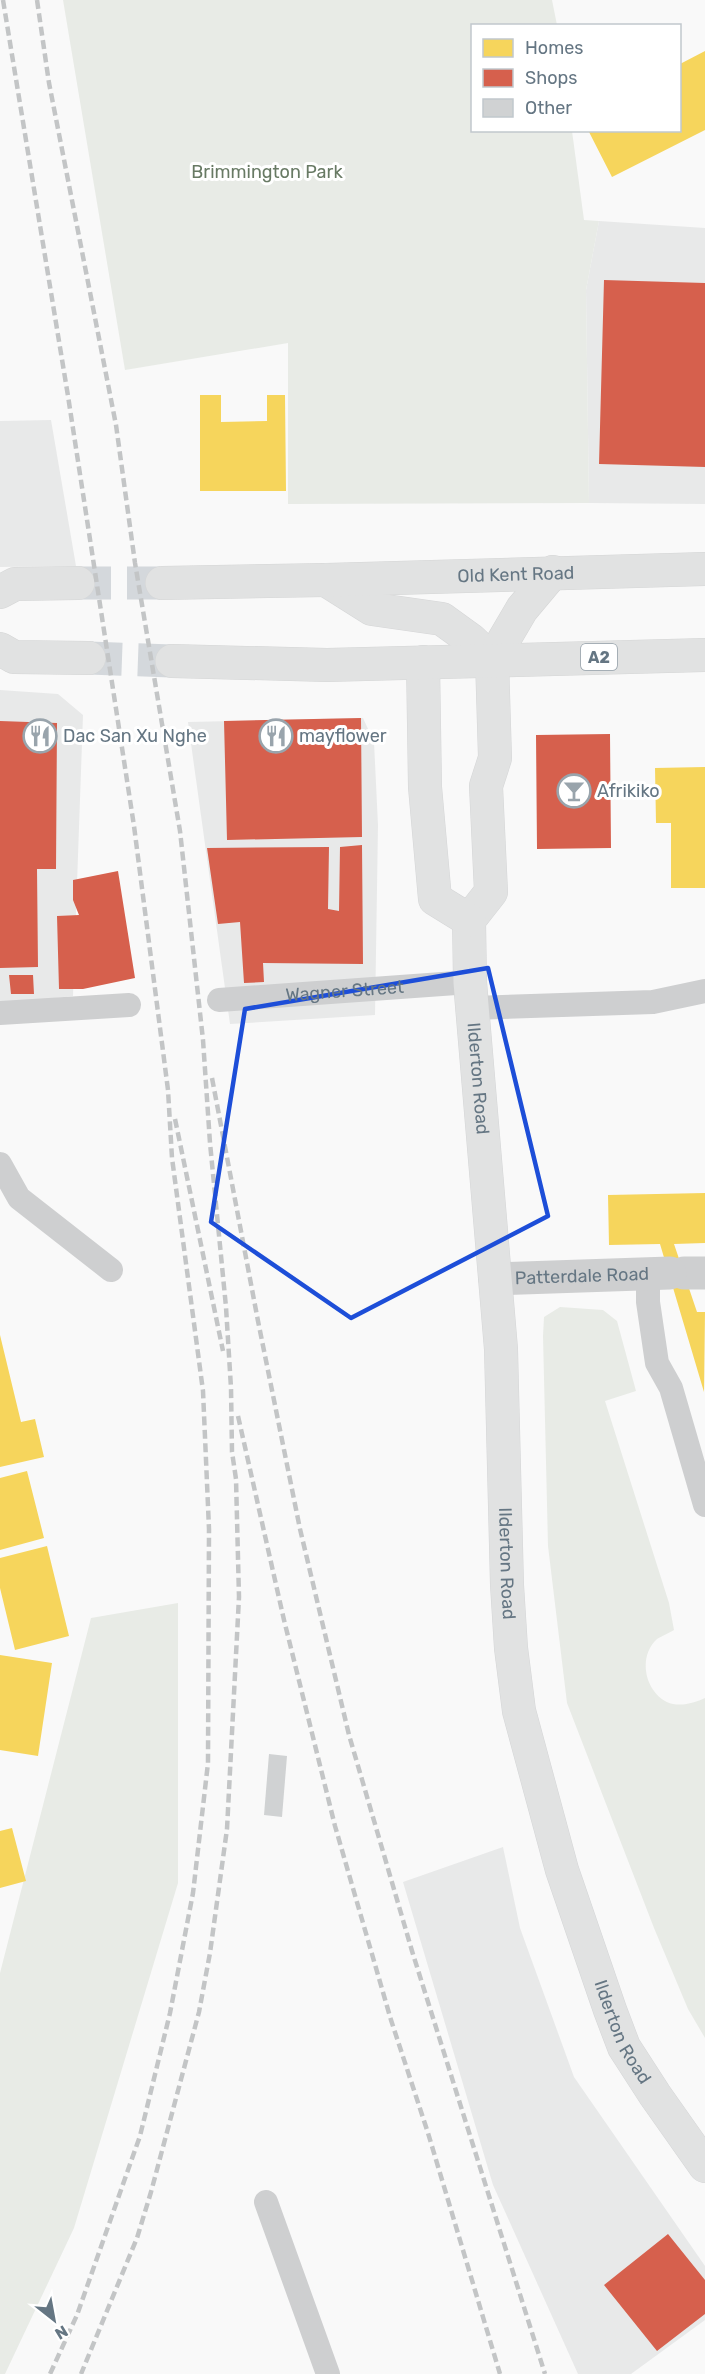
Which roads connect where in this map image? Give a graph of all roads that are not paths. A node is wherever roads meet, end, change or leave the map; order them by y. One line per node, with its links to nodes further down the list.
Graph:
1 (705, 569): 2 (main road, Old Kent Road)
2 (554, 572): 3 (main road, Old Kent Road); 10 (main road)
3 (326, 580): 5 (main road, Old Kent Road); 10 (main road)
4 (78, 583): 6 (main road)
5 (162, 583)
6 (0, 592)
7 (0, 649): 9 (main road)
8 (705, 655): 10 (main road, A2)
9 (89, 658)
10 (492, 660): 12 (main road, A2); 13 (main road)
11 (172, 661): 12 (main road, A2)
12 (423, 662): 13 (main road)
13 (469, 920): 15 (main road, Ilderton Road)
14 (705, 991): 15 (lane, Wagner Street)
15 (471, 995): 16 (lane, Wagner Street); 22 (main road, Ilderton Road)
16 (219, 1000)
17 (129, 1005): 18 (lane)
18 (0, 1013)
19 (0, 1164): 20 (lane)
20 (111, 1270)
21 (676, 1273): 22 (street, Patterdale Road); 23 (lane)
22 (495, 1279): 24 (main road, Ilderton Road)
23 (705, 1505)
24 (705, 2166)
25 (266, 2202): 26 (lane)
26 (328, 2374)

